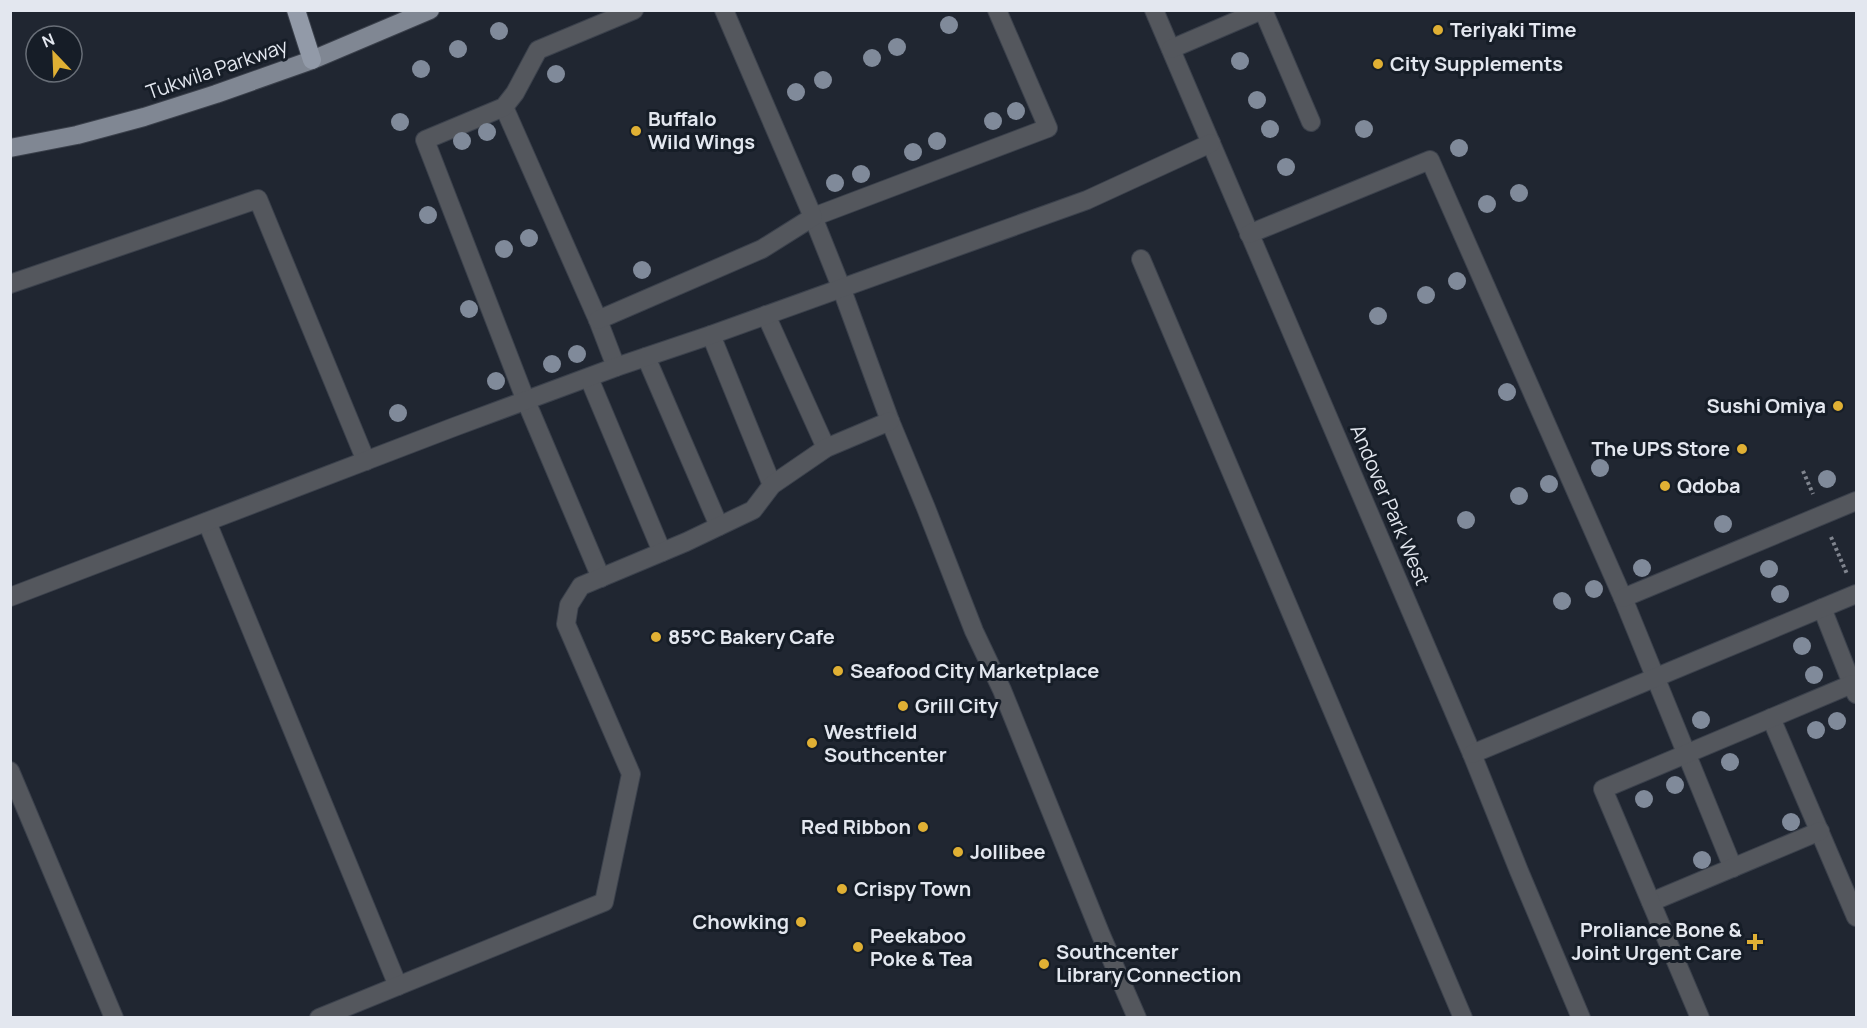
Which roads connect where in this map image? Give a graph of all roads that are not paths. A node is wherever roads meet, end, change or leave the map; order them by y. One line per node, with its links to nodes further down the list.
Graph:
1 (296, 10): 9 (highway)
2 (430, 10): 9 (main road, Tukwila Parkway)
3 (634, 10): 10 (street)
4 (724, 10): 14 (street)
5 (997, 10): 14 (street)
6 (1154, 10): 8 (street, Andover Park West)
7 (1262, 10): 8 (street); 11 (street)
8 (1171, 49): 12 (street, Andover Park West)
9 (312, 60): 13 (main road, Tukwila Parkway)
10 (504, 107): 20 (street); 25 (street)
11 (1311, 122)
12 (1211, 143): 15 (street, Andover Park West); 18 (street)
13 (10, 148)
14 (813, 217): 18 (street); 20 (street)
15 (1249, 234): 37 (street); 42 (street, Andover Park West)
16 (1141, 259): 53 (street)
17 (10, 284): 28 (street)
18 (841, 287): 19 (street); 26 (street)
19 (766, 315): 21 (street); 27 (street)
20 (598, 320): 23 (street)
21 (711, 335): 22 (street); 29 (street)
22 (646, 357): 23 (street); 32 (street)
23 (616, 367): 24 (street)
24 (589, 378): 25 (street); 33 (street)
25 (526, 401): 28 (street); 34 (street)
26 (890, 421): 27 (street); 52 (street)
27 (826, 448): 29 (street)
28 (366, 461): 31 (street)
29 (772, 485): 32 (street)
30 (1857, 501): 37 (street)
31 (207, 522): 36 (street); 49 (street)
32 (718, 526): 33 (street)
33 (662, 552): 34 (street)
34 (601, 578): 49 (street)
35 (1856, 594): 38 (street)
36 (10, 597)
37 (1623, 598): 39 (street)
38 (1822, 608): 39 (street); 40 (street)
39 (1656, 678): 42 (street); 43 (street)
40 (1854, 690): 41 (street)
41 (1771, 718): 43 (street); 45 (street)
42 (1472, 754): 54 (street, Andover Park West)
43 (1686, 754): 46 (street); 47 (street)
44 (10, 771): 50 (street)
45 (1820, 831): 46 (street); 48 (street)
46 (1733, 867): 47 (street)
47 (1651, 902): 55 (street)
48 (1857, 917)
49 (398, 986): 51 (street)
50 (114, 1017)
51 (319, 1017)
52 (1137, 1017)
53 (1463, 1017)
54 (1581, 1017)
55 (1700, 1017)

